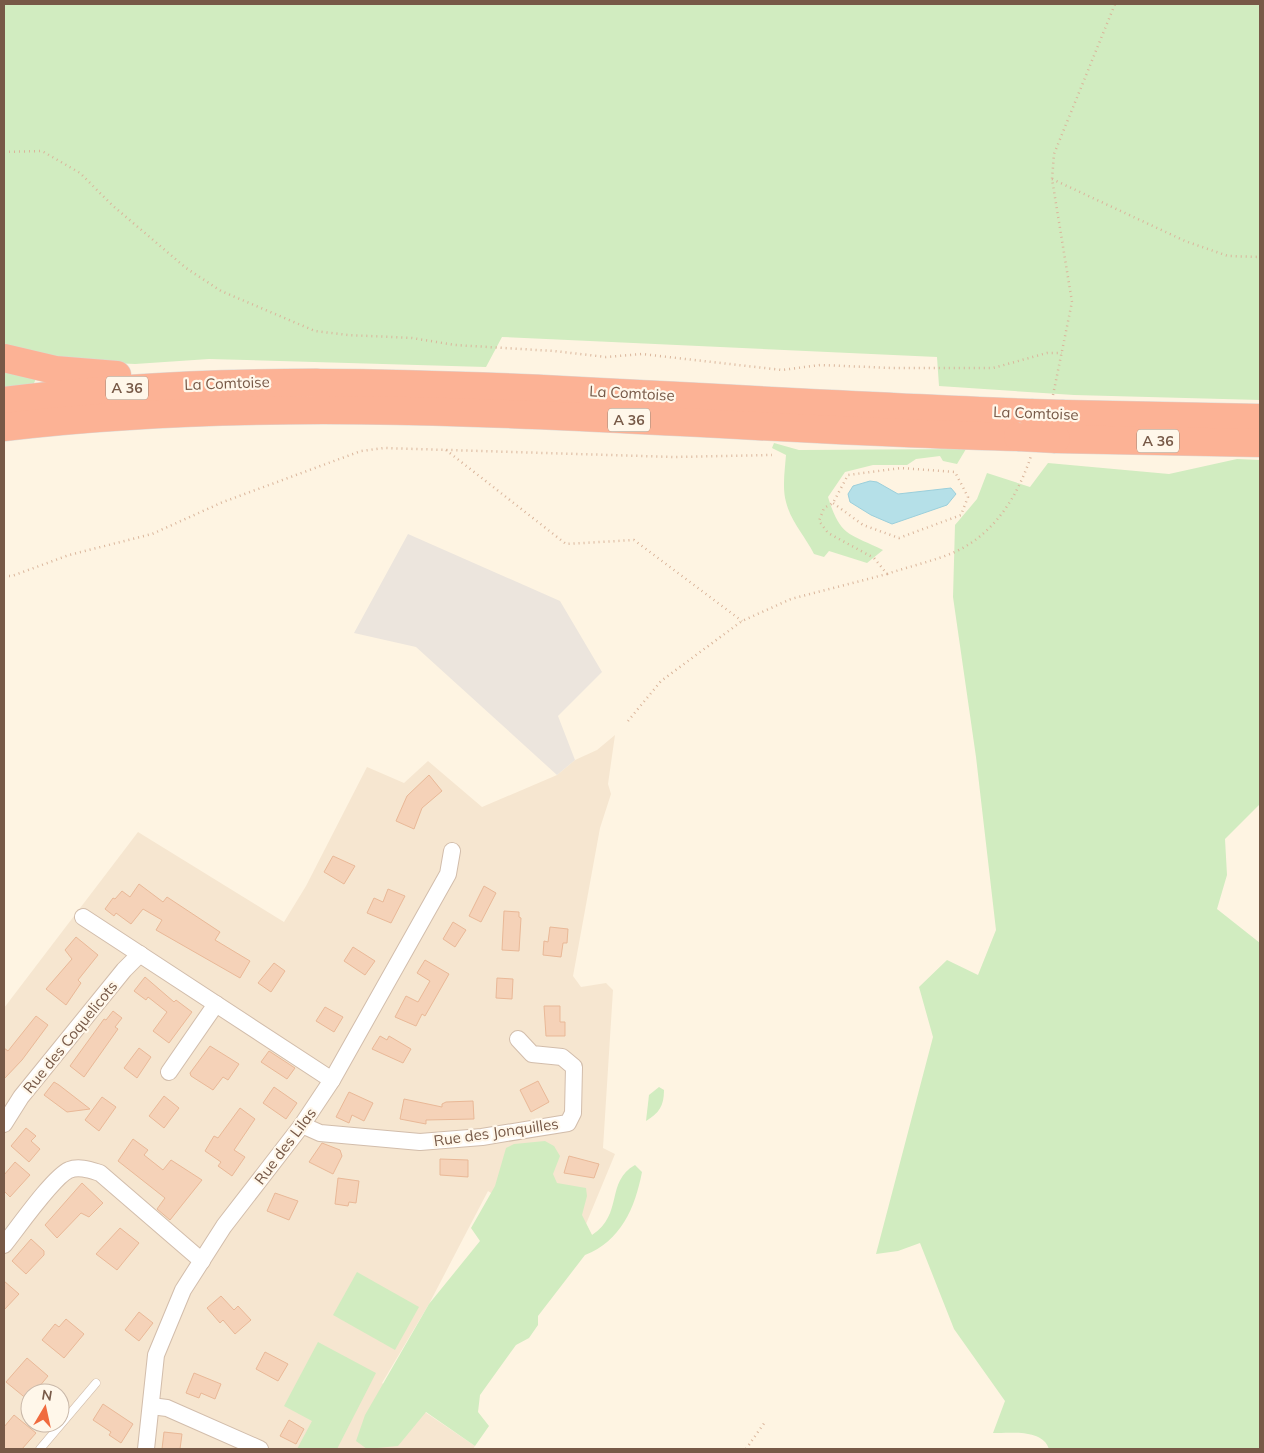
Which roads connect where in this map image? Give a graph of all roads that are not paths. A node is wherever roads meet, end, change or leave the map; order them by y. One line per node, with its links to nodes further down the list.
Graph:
1 (4, 358): 2 (highway)
2 (251, 382): 3 (highway, La Comtoise / A 36); 4 (highway, La Comtoise / A 36)
3 (4, 401)
4 (1051, 417): 5 (highway, La Comtoise / A 36); 6 (highway, La Comtoise / A 36, bridge); 7 (highway, La Comtoise / A 36)
5 (1260, 418)
6 (4, 428)
7 (1260, 443)
8 (452, 851): 14 (street, Rue des Lilas)
9 (83, 917): 10 (street)
10 (140, 954): 11 (street); 15 (street, Rue des Coquelicots)
11 (216, 1004): 13 (street); 14 (street)
12 (518, 1038): 16 (street, Rue des Jonquilles)
13 (170, 1072)
14 (332, 1080): 16 (street, Rue des Lilas)
15 (4, 1124)
16 (302, 1125): 18 (street, Rue des Lilas)
17 (4, 1245): 18 (street)
18 (202, 1261): 20 (street, Rue des Lilas)
19 (96, 1383): 21 (lane)
20 (150, 1406): 22 (street, Rue des Lilas); 23 (street)
21 (40, 1449)
22 (146, 1449)
23 (260, 1449)

